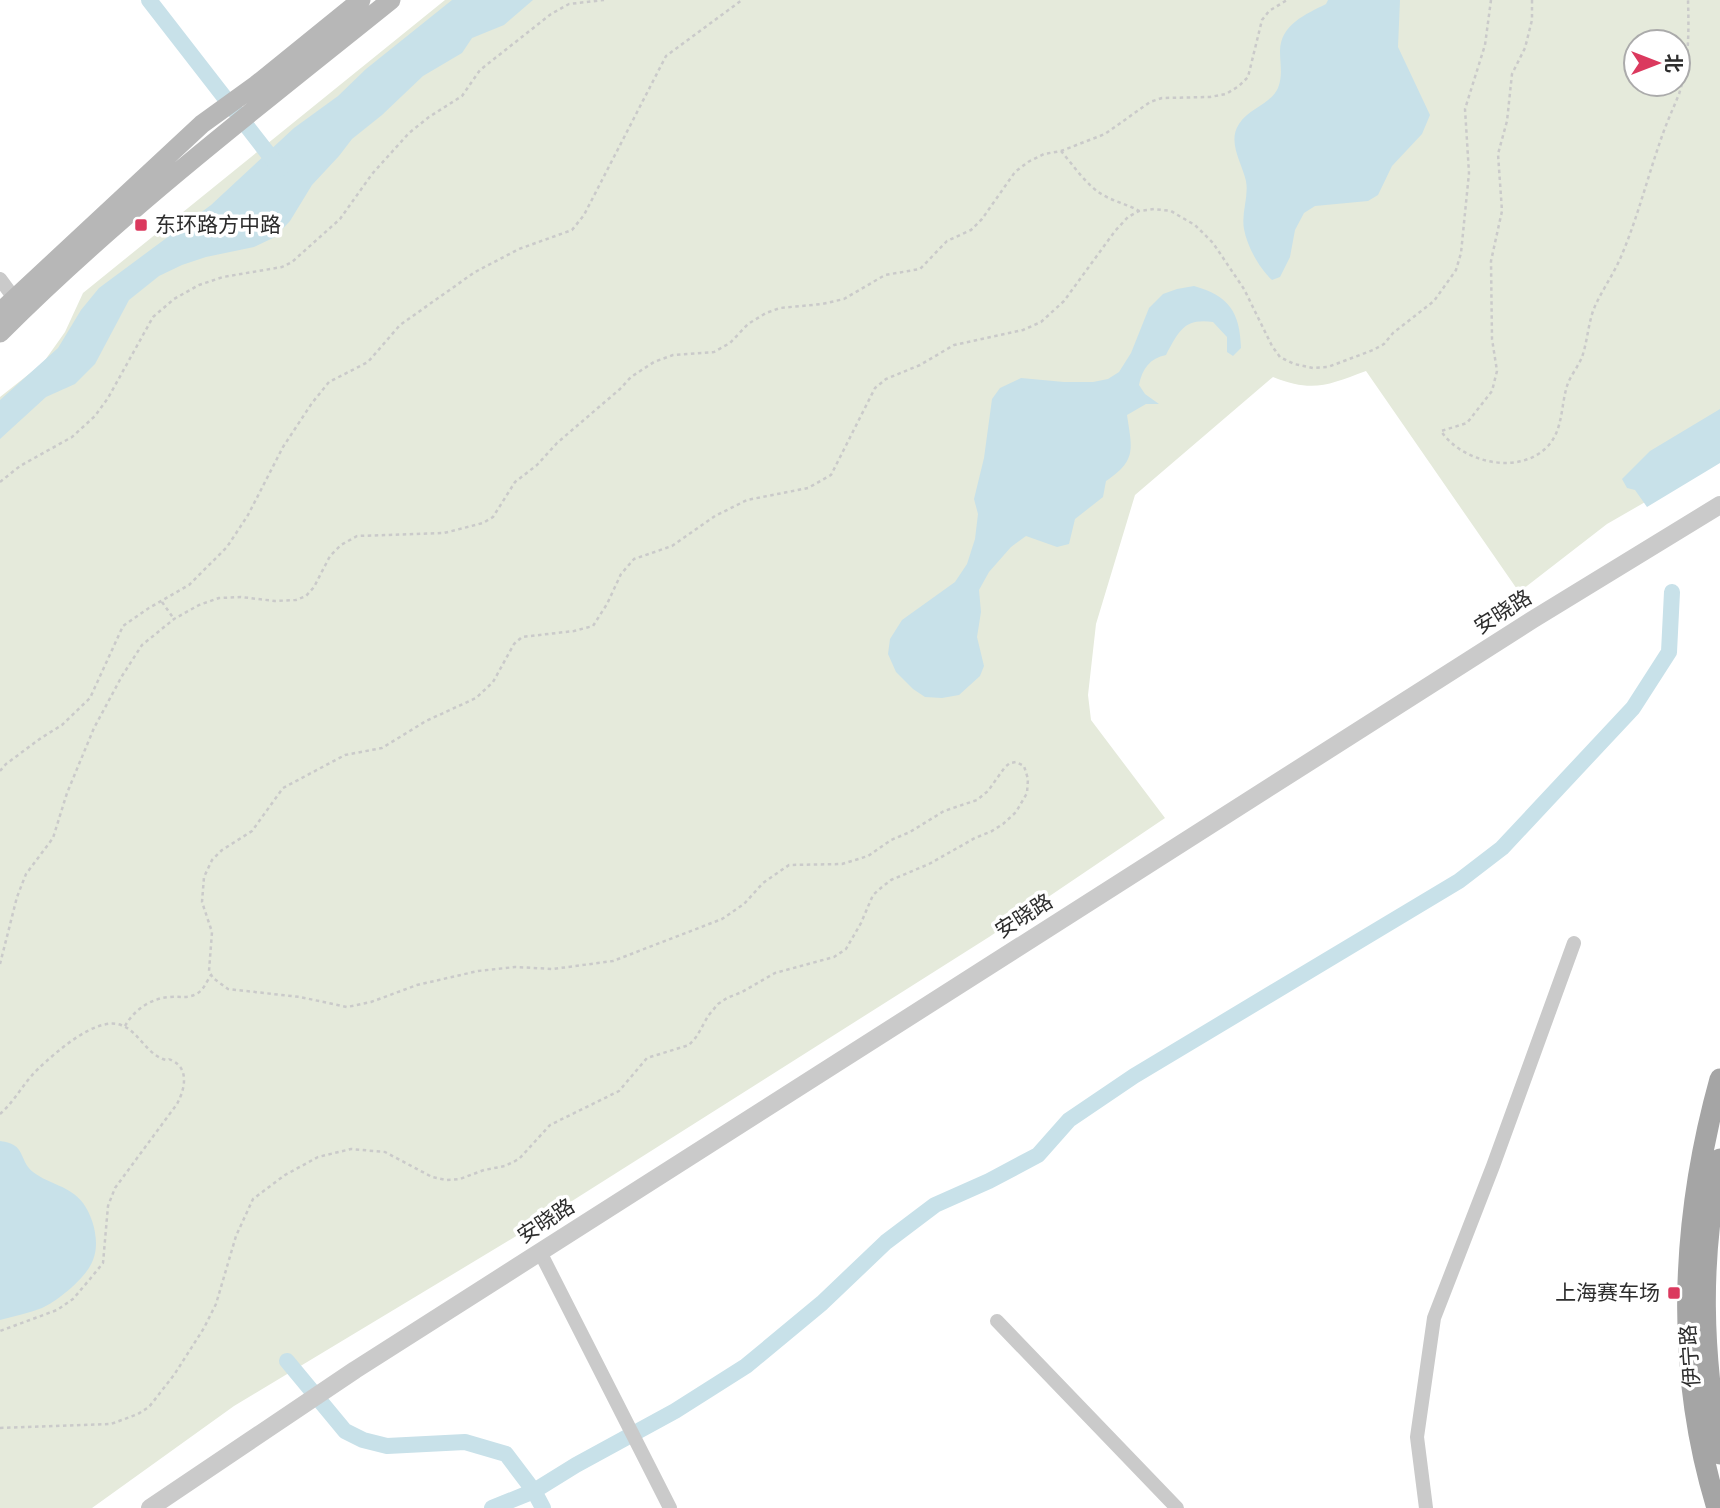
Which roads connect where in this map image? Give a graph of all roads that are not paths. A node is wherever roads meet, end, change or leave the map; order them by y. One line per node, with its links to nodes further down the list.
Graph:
1 (361, 0): 3 (main road)
2 (391, 0): 3 (main road)
3 (262, 92): 5 (main road); 6 (main road)
4 (0, 279): 5 (street)
5 (7, 305)
6 (0, 333)
7 (1720, 505): 11 (street, 安晓路)
8 (1574, 943): 17 (street)
9 (1720, 1079): 18 (main road, 伊宁路)
10 (1720, 1159): 13 (main road, 伊宁路)
11 (540, 1252): 14 (street, 安晓路); 15 (street)
12 (997, 1321): 16 (street)
13 (1720, 1454)
14 (150, 1508)
15 (670, 1508)
16 (1177, 1508)
17 (1426, 1508)
18 (1717, 1508)

